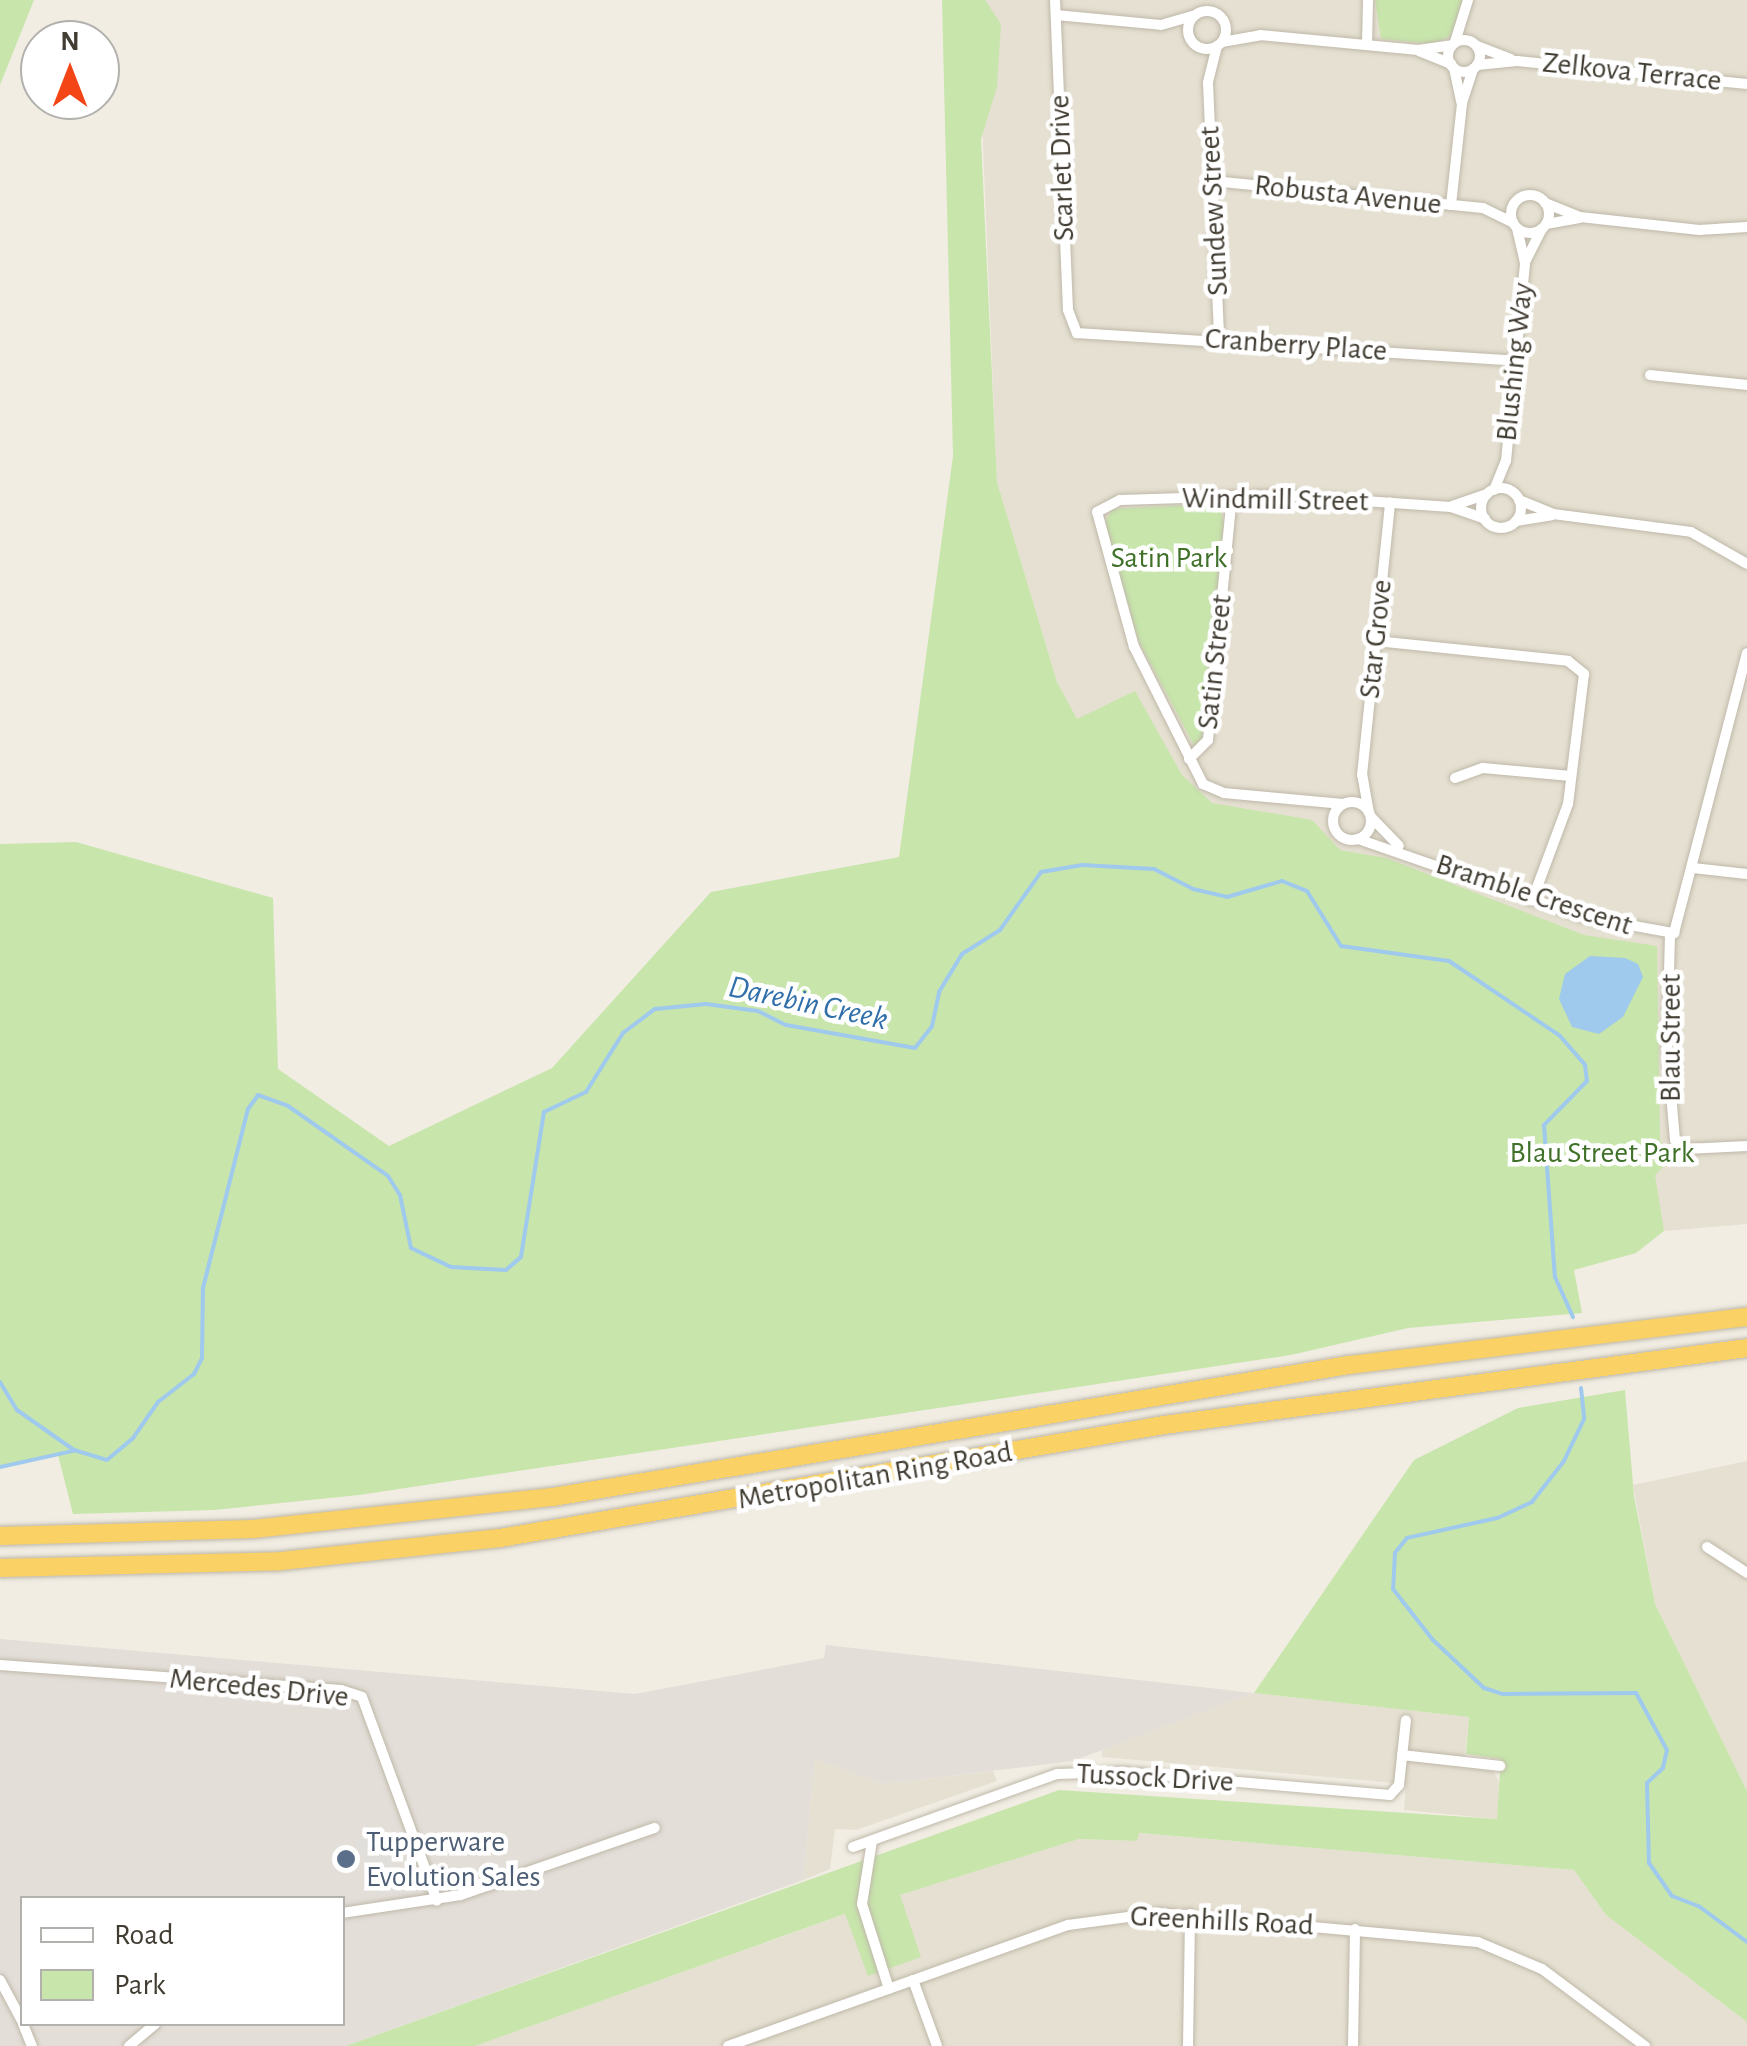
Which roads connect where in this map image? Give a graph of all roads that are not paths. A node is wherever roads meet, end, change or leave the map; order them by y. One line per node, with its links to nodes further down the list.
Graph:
1 (1055, 0): 7 (street, Scarlet Drive)
2 (1203, 0): 6 (street)
3 (1213, 0): 8 (street)
4 (1368, 0): 14 (street)
5 (1468, 6): 13 (street); 15 (street)
6 (1196, 14): 8 (street); 9 (street); 11 (street)
7 (1056, 15): 9 (street); 33 (street, Scarlet Drive)
8 (1222, 20): 10 (street); 12 (street, Sundew Street)
9 (1161, 25): 11 (street)
10 (1260, 35): 12 (street); 14 (street)
11 (1194, 43): 12 (street); 20 (street, Sundew Street)
12 (1219, 44): 20 (street, Sundew Street)
13 (1454, 44): 15 (street, Zelkova Terrace); 16 (street); 18 (street)
14 (1366, 45): 16 (street)
15 (1476, 45): 17 (street, Zelkova Terrace); 19 (street)
16 (1418, 50): 18 (street)
17 (1517, 61): 19 (street, Zelkova Terrace); 21 (street, Zelkova Terrace)
18 (1452, 66): 19 (street, Zelkova Terrace); 22 (street)
19 (1475, 67): 22 (street)
20 (1208, 83): 23 (street, Sundew Street)
21 (1747, 84)
22 (1462, 103): 26 (street)
23 (1213, 181): 26 (street, Robusta Avenue); 34 (street, Sundew Street)
24 (1516, 200): 25 (street, Robusta Avenue); 27 (street, Robusta Avenue); 29 (street)
25 (1545, 203): 28 (street); 30 (street)
26 (1451, 205): 27 (street, Robusta Avenue)
27 (1483, 208): 29 (street, Robusta Avenue)
28 (1580, 218): 30 (street); 31 (street)
29 (1515, 226): 30 (street); 32 (street, Blushing Way)
30 (1544, 226): 32 (street, Blushing Way)
31 (1747, 227)
32 (1525, 263): 35 (street, Blushing Way)
33 (1077, 333): 34 (street, Cranberry Place)
34 (1219, 339): 35 (street, Cranberry Place)
35 (1516, 361): 38 (street, Blushing Way)
36 (1650, 375): 37 (street)
37 (1747, 385)
38 (1506, 461): 39 (street, Blushing Way); 41 (street, Blushing Way)
39 (1491, 492): 41 (street); 43 (street, Windmill Street); 45 (street, Blushing Way)
40 (1232, 496): 42 (street, Windmill Street); 51 (street, Satin Street); 51 (street, Windmill Street)
41 (1518, 498): 44 (street); 46 (street)
42 (1390, 502): 43 (street, Windmill Street); 48 (street, Star Grove)
43 (1451, 506): 45 (street, Windmill Street)
44 (1553, 514): 46 (street); 47 (street)
45 (1484, 519): 46 (street, Windmill Street)
46 (1516, 521)
47 (1747, 564)
48 (1376, 641): 52 (street, Star Grove); 53 (street)
49 (1747, 653): 50 (street, Bramble Crescent)
50 (1742, 682): 61 (street, Bramble Crescent)
51 (1188, 759): 56 (street)
52 (1362, 775): 55 (street, Star Grove); 57 (street, Star Grove)
53 (1571, 776): 54 (street); 63 (street)
54 (1456, 778)
55 (1345, 803): 56 (street); 57 (street); 58 (street, Star Grove)
56 (1310, 804): 58 (street)
57 (1370, 815): 59 (street); 60 (street, Bramble Crescent)
58 (1333, 824): 59 (street)
59 (1358, 840): 60 (street, Bramble Crescent)
60 (1404, 850): 63 (street, Bramble Crescent)
61 (1693, 868): 62 (street); 64 (street, Bramble Crescent)
62 (1747, 874)
63 (1532, 901): 64 (street, Bramble Crescent)
64 (1670, 935): 65 (street, Blau Street)
65 (1747, 1146)
66 (1747, 1317): 68 (highway, Metropolitan Ring Road)
67 (1747, 1348): 70 (highway, Metropolitan Ring Road)
68 (0, 1536)
69 (1707, 1546): 71 (street)
70 (0, 1568)
71 (1747, 1572)
72 (0, 1665): 79 (street, Mercedes Drive)
73 (1406, 1720): 74 (street, Tussock Drive)
74 (1402, 1755): 75 (street); 77 (street, Tussock Drive)
75 (1500, 1766)
76 (656, 1828): 79 (street)
77 (872, 1840): 78 (street, Tussock Drive); 85 (street)
78 (853, 1848)
79 (436, 1901): 80 (street)
80 (345, 1913)
81 (1190, 1914): 82 (street, Greenhills Road); 84 (street, Greenhills Road); 92 (street)
82 (1355, 1929): 93 (street); 94 (street, Greenhills Road)
83 (0, 1980): 86 (street)
84 (913, 1980): 85 (street, Greenhills Road); 91 (street)
85 (889, 1989): 88 (street, Greenhills Road)
86 (20, 2017)
87 (153, 2026): 89 (street)
88 (762, 2040): 90 (street, Greenhills Road)
89 (129, 2046)
90 (728, 2046)
91 (937, 2046)
92 (1188, 2046)
93 (1353, 2046)
94 (1645, 2046)

